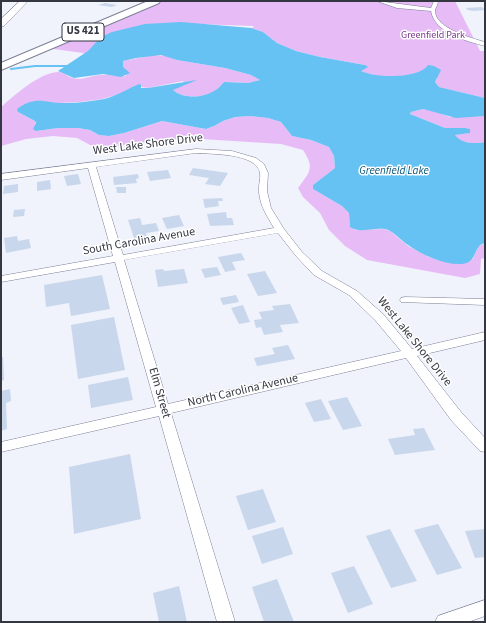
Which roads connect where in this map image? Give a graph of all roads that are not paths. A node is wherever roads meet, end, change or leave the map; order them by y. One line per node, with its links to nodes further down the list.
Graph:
1 (24, 1): 7 (main road)
2 (156, 1): 9 (highway, US 421)
3 (379, 1): 6 (street)
4 (436, 1): 6 (street)
5 (442, 1): 6 (street)
6 (432, 10): 8 (street)
7 (1, 24)
8 (485, 44)
9 (3, 66)
10 (91, 164): 11 (street, West Lake Shore Drive); 12 (street, West Lake Shore Drive); 13 (street, Elm Street)
11 (1, 177)
12 (280, 230): 13 (street, South Carolina Avenue); 18 (street, West Lake Shore Drive)
13 (119, 259): 14 (street, South Carolina Avenue); 19 (street, Elm Street)
14 (1, 279)
15 (405, 300): 16 (street)
16 (485, 302)
17 (485, 336): 18 (street, North Carolina Avenue)
18 (410, 353): 19 (street, North Carolina Avenue); 21 (street, West Lake Shore Drive)
19 (163, 409): 20 (street, North Carolina Avenue); 23 (street, Elm Street)
20 (1, 447)
21 (485, 447)
22 (485, 608): 24 (street)
23 (226, 622)
24 (444, 622)

